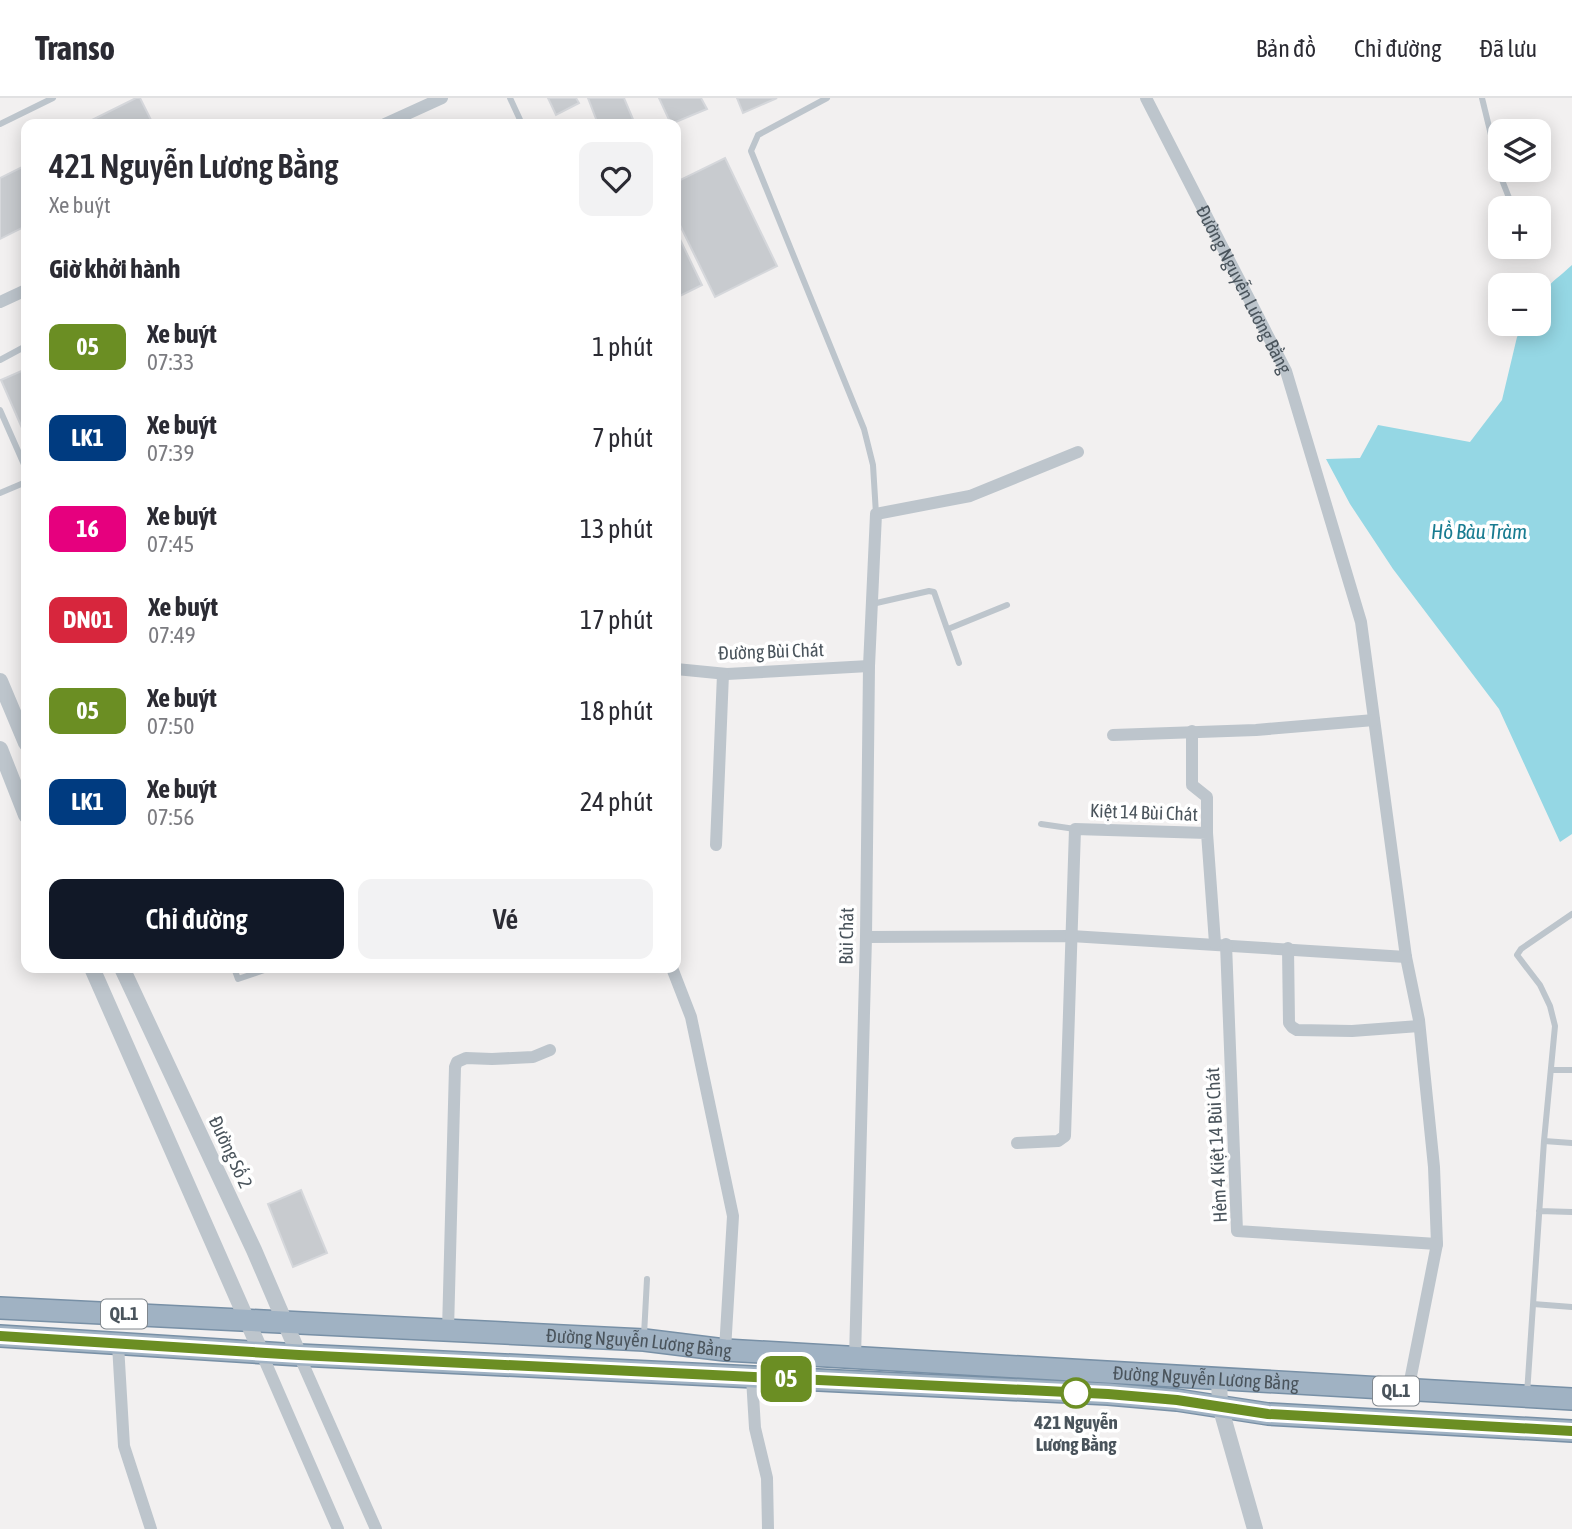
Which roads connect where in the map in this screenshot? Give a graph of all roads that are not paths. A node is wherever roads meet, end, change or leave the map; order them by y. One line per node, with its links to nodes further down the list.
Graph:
1 (53, 98): 9 (lane)
2 (442, 98): 7 (street)
3 (510, 98): 8 (lane)
4 (827, 98): 20 (lane)
5 (1146, 98): 29 (street, Đường Nguyễn Lương Bằng)
6 (1482, 98): 10 (lane)
7 (397, 119)
8 (520, 119)
9 (0, 124)
10 (1508, 196)
11 (21, 292): 12 (street)
12 (0, 302)
13 (21, 349): 14 (lane)
14 (0, 360)
15 (0, 410): 17 (lane)
16 (1078, 453): 20 (street)
17 (21, 458)
18 (21, 484): 19 (lane)
19 (0, 493)
20 (876, 514): 21 (street, Bùi Chát)
21 (872, 604): 23 (lane); 25 (street, Bùi Chát)
22 (1007, 605): 23 (lane)
23 (947, 629): 24 (lane)
24 (959, 663)
25 (869, 666): 27 (street, Đường Bùi Chát); 40 (street, Bùi Chát)
26 (681, 670): 27 (street, Đường Bùi Chát)
27 (723, 674): 38 (street)
28 (0, 681): 30 (street)
29 (1374, 720): 31 (street); 44 (street, Đường Nguyễn Lương Bằng)
30 (21, 731)
31 (1192, 731): 32 (street); 37 (street)
32 (1113, 735)
33 (0, 749): 34 (street)
34 (21, 802)
35 (1041, 824): 36 (lane)
36 (1075, 829): 37 (street, Kiệt 14 Bùi Chát); 41 (street, Kiệt 14 Bùi Chát)
37 (1208, 833): 42 (street, Kiệt 14 Bùi Chát)
38 (716, 845)
39 (1572, 914): 52 (lane)
40 (866, 936): 41 (street); 73 (street, Bùi Chát)
41 (1071, 936): 42 (street); 55 (street)
42 (1220, 944): 43 (street); 59 (street, Hẻm 4 Kiệt 14 Bùi Chát)
43 (1288, 948): 44 (street); 50 (street)
44 (1406, 957): 50 (street, Đường Nguyễn Lương Bằng)
45 (94, 973): 64 (street)
46 (124, 973): 65 (street, Đường Số 2)
47 (236, 973): 48 (lane)
48 (255, 973)
49 (674, 973): 70 (street)
50 (1419, 1026): 59 (street, Đường Nguyễn Lương Bằng)
51 (550, 1050): 66 (street)
52 (1552, 1070): 53 (lane); 54 (lane)
53 (1572, 1070)
54 (1544, 1141): 56 (lane); 57 (lane)
55 (1017, 1143)
56 (1572, 1143)
57 (1539, 1211): 58 (lane); 61 (lane)
58 (1572, 1213)
59 (1437, 1244): 76 (street, Đường Nguyễn Lương Bằng)
60 (647, 1279): 68 (lane)
61 (1533, 1304): 62 (lane); 77 (lane)
62 (1572, 1307)
63 (0, 1308): 64 (highway, Đường Nguyễn Lương Bằng / QL.1)
64 (248, 1321): 65 (highway, Đường Nguyễn Lương Bằng / QL.1); 71 (street)
65 (286, 1323): 66 (highway, Đường Nguyễn Lương Bằng / QL.1); 72 (street, Đường Số 2)
66 (448, 1330): 68 (highway, Đường Nguyễn Lương Bằng / QL.1)
67 (0, 1336): 69 (highway, Đường Nguyễn Lương Bằng / QL.1)
68 (644, 1340): 70 (highway, Đường Nguyễn Lương Bằng / QL.1)
69 (118, 1345): 71 (highway, Đường Nguyễn Lương Bằng / QL.1); 81 (street)
70 (725, 1350): 73 (highway, Đường Nguyễn Lương Bằng / QL.1)
71 (261, 1352): 72 (highway, Đường Nguyễn Lương Bằng / QL.1); 82 (street)
72 (299, 1355): 74 (highway, Đường Nguyễn Lương Bằng / QL.1); 83 (street)
73 (855, 1358): 75 (highway, Đường Nguyễn Lương Bằng / QL.1)
74 (752, 1378): 79 (highway, Đường Nguyễn Lương Bằng / QL.1); 84 (street)
75 (1219, 1378): 76 (highway, Đường Nguyễn Lương Bằng / QL.1); 79 (street)
76 (1408, 1391): 77 (highway, Đường Nguyễn Lương Bằng / QL.1)
77 (1527, 1396): 78 (highway, Đường Nguyễn Lương Bằng / QL.1)
78 (1572, 1399)
79 (1220, 1406): 80 (highway, Đường Nguyễn Lương Bằng / QL.1); 85 (street)
80 (1572, 1431)
81 (151, 1529)
82 (338, 1529)
83 (376, 1529)
84 (768, 1529)
85 (1255, 1529)

